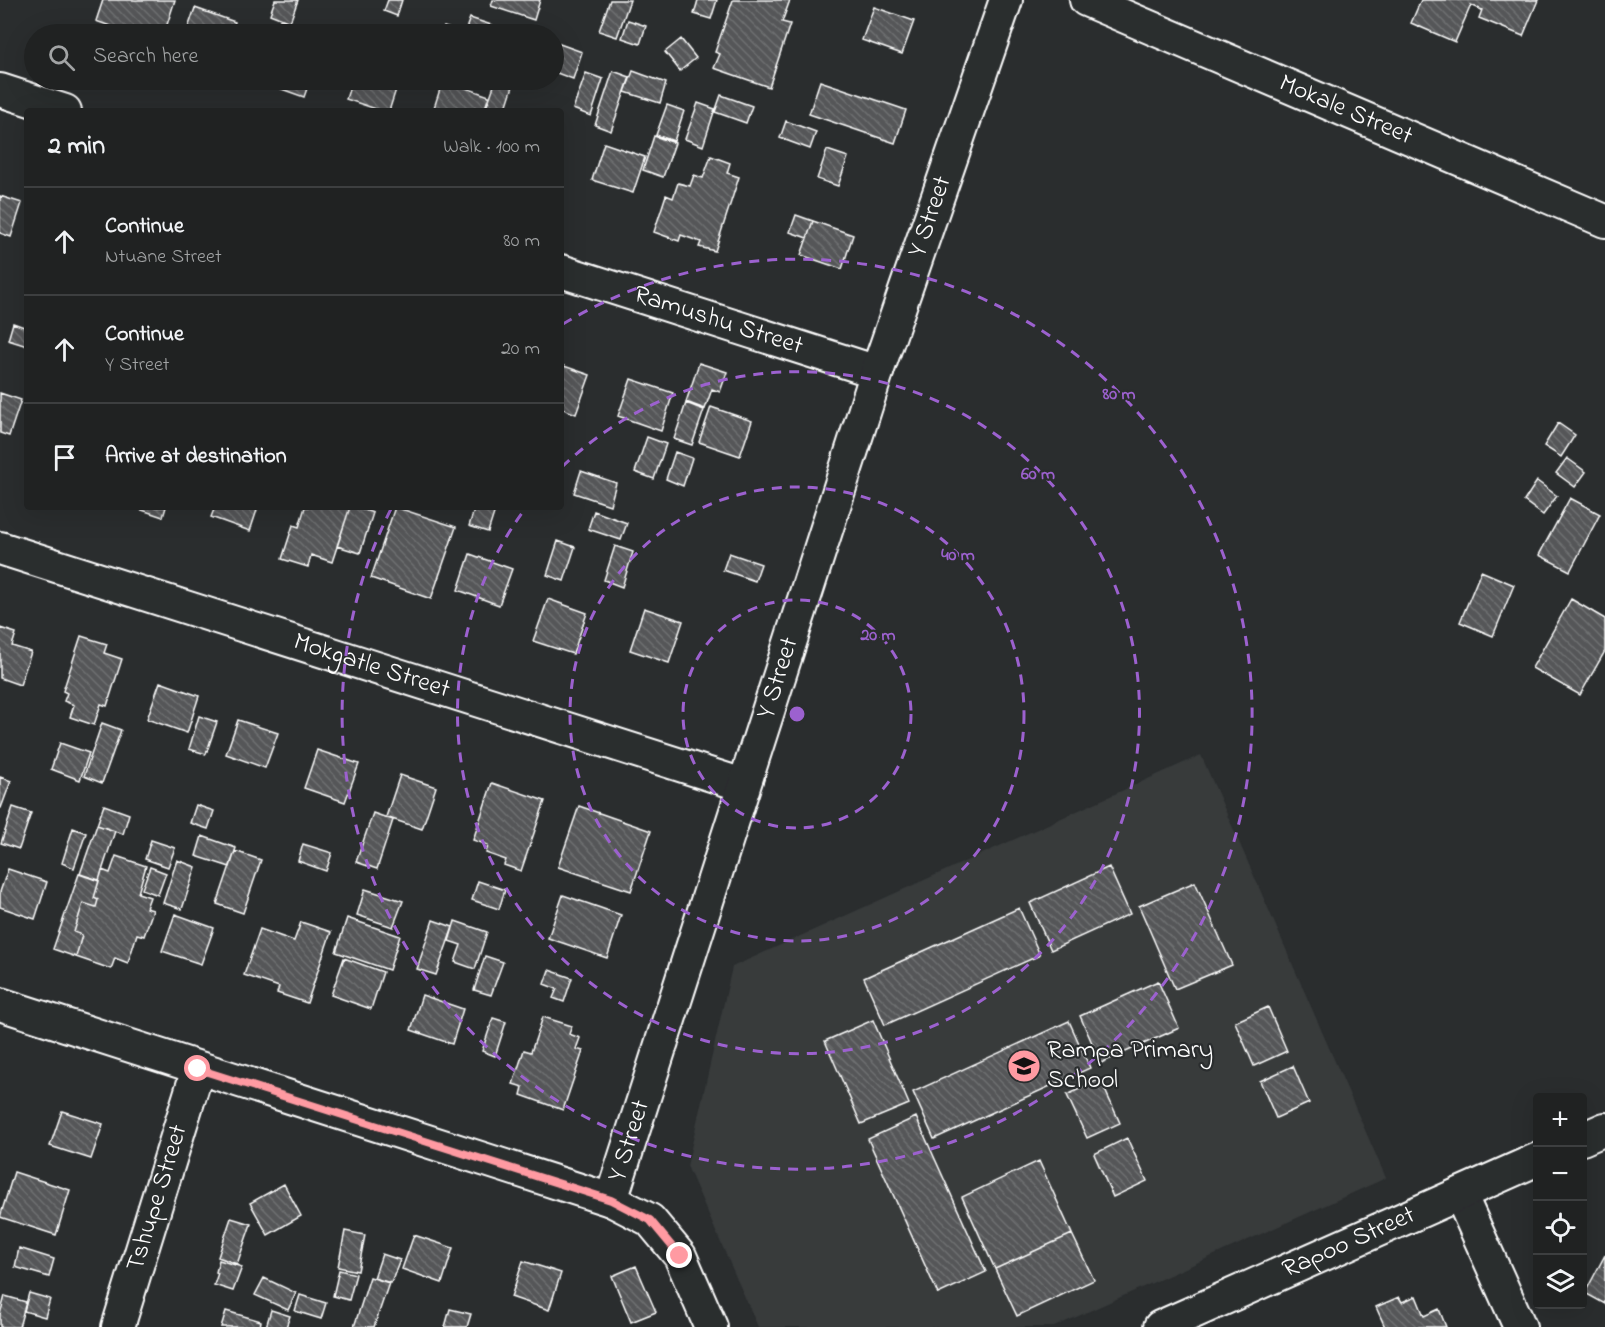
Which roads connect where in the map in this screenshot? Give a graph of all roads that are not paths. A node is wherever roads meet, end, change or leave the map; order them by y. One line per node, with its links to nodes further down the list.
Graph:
1 (1006, 0): 7 (street, Y Street)
2 (1086, 0): 5 (street, Mokale Street)
3 (0, 90): 4 (street)
4 (56, 108)
5 (1605, 221)
6 (564, 272): 7 (street, Ramushu Street)
7 (877, 372): 9 (street, Y Street)
8 (0, 548): 9 (street, Mokgatle Street)
9 (743, 785): 16 (street, Y Street)
10 (0, 1004): 11 (street)
11 (198, 1069): 16 (street); 17 (street, Tshupe Street)
12 (1605, 1129): 13 (street)
13 (1587, 1137)
14 (1533, 1161): 15 (street, Rapoo Street)
15 (1460, 1194): 19 (street, Rapoo Street); 20 (street)
16 (611, 1200): 18 (street, Y Street)
17 (118, 1327)
18 (711, 1327)
19 (1160, 1327)
20 (1520, 1327)

